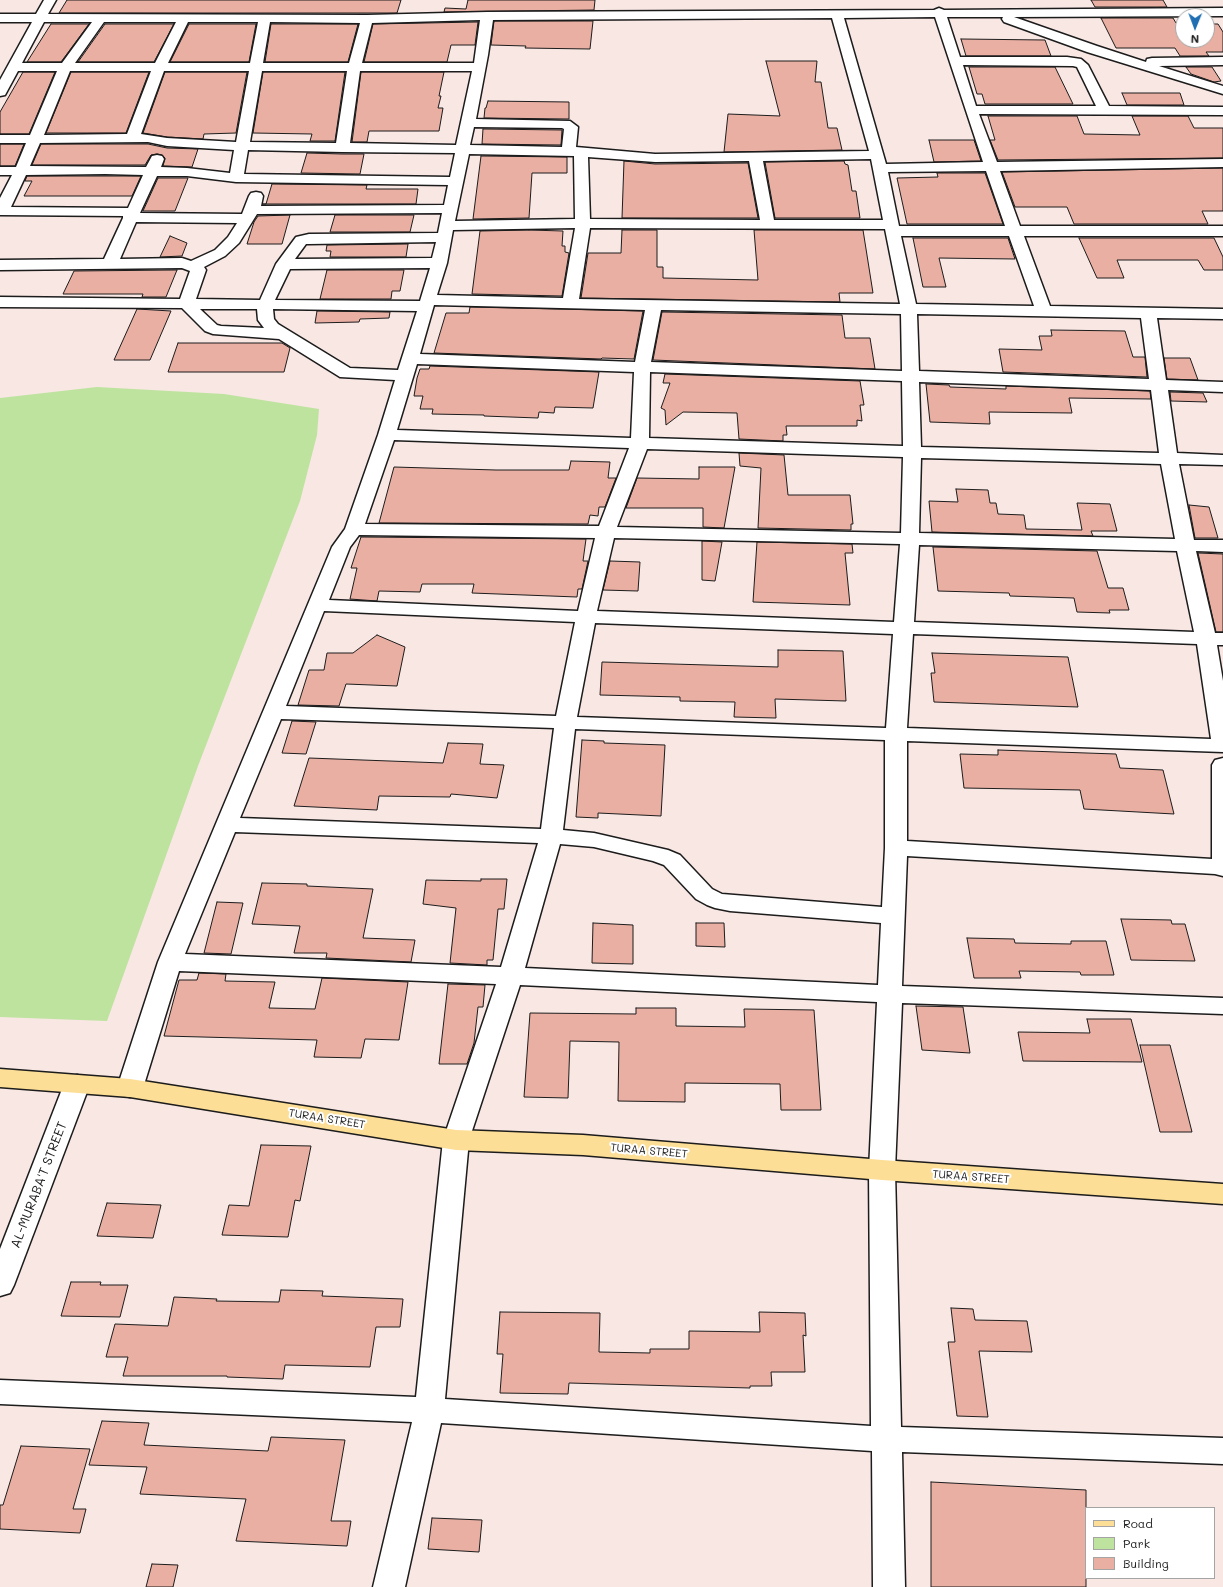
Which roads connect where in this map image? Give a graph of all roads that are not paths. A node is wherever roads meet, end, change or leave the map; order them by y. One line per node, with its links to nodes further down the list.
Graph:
1 (50, 0): 12 (street)
2 (722, 0): 9 (street)
3 (952, 2): 8 (street)
4 (158, 6): 14 (street)
5 (939, 12): 7 (street); 8 (street); 18 (street)
6 (1223, 12): 8 (street)
7 (836, 14): 9 (street); 43 (street)
8 (993, 14): 20 (street)
9 (727, 15): 10 (street)
10 (487, 16): 17 (street); 24 (street)
11 (0, 18): 12 (street)
12 (40, 18): 13 (street); 22 (street)
13 (101, 18): 14 (street); 25 (street)
14 (154, 18): 15 (street)
15 (184, 18): 16 (street); 26 (street)
16 (265, 18): 17 (street); 27 (street)
17 (367, 18): 23 (street)
18 (956, 61): 30 (street); 32 (street)
19 (1223, 61): 20 (street)
20 (1134, 62): 28 (street)
21 (0, 64): 22 (street)
22 (14, 66): 25 (street); 29 (street)
23 (354, 67): 24 (street); 27 (street); 39 (street)
24 (479, 67): 33 (street)
25 (65, 68): 26 (street); 36 (street)
26 (159, 68): 27 (street); 34 (street)
27 (255, 68): 38 (street)
28 (1223, 90)
29 (0, 92)
30 (971, 110): 32 (street); 45 (street)
31 (1223, 110): 32 (street)
32 (1105, 111)
33 (467, 123): 40 (street); 41 (street)
34 (132, 138): 36 (street); 37 (street)
35 (0, 139): 36 (street)
36 (33, 139): 47 (street)
37 (167, 142): 38 (street); 48 (street)
38 (241, 146): 39 (street); 49 (street)
39 (342, 148): 40 (street)
40 (463, 149): 41 (street); 51 (street)
41 (575, 152): 42 (street); 55 (street)
42 (755, 157): 43 (street); 57 (street)
43 (878, 161): 45 (street); 58 (street)
44 (1223, 163): 45 (street)
45 (991, 166): 59 (street)
46 (0, 171): 47 (street)
47 (21, 171): 48 (street); 52 (street)
48 (151, 171): 49 (street); 53 (street)
49 (236, 178): 50 (street)
50 (262, 178): 51 (street); 54 (street)
51 (456, 181): 56 (street)
52 (1, 211): 53 (street)
53 (131, 214): 54 (street); 62 (street)
54 (249, 214): 56 (street); 65 (street)
55 (583, 223): 56 (street); 57 (street); 67 (street)
56 (448, 224): 61 (street); 63 (street)
57 (768, 225): 58 (street)
58 (892, 228): 59 (street); 72 (street)
59 (1015, 231): 60 (street); 73 (street)
60 (1223, 231)
61 (439, 263): 63 (street); 68 (street)
62 (110, 264): 64 (street); 65 (street)
63 (284, 264): 70 (street)
64 (0, 265)
65 (193, 266): 69 (street)
66 (0, 302): 69 (street)
67 (570, 302): 68 (street); 71 (street)
68 (427, 303): 70 (street); 77 (street)
69 (186, 304): 70 (street); 76 (street)
70 (266, 305): 76 (street)
71 (654, 305): 72 (street); 78 (street)
72 (909, 308): 73 (street); 79 (street)
73 (1043, 310): 74 (street)
74 (1148, 312): 75 (street); 80 (street)
75 (1223, 314)
76 (285, 334): 77 (street)
77 (408, 367): 78 (street); 82 (street)
78 (642, 368): 79 (street); 83 (street)
79 (910, 376): 80 (street); 84 (street)
80 (1159, 384): 81 (street); 85 (street)
81 (1223, 386)
82 (387, 435): 83 (street); 87 (street)
83 (640, 443): 84 (street); 88 (street)
84 (912, 452): 85 (street); 89 (street)
85 (1170, 459): 86 (street); 90 (street)
86 (1223, 460)
87 (354, 529): 88 (street); 92 (street)
88 (606, 532): 89 (street); 93 (street)
89 (910, 538): 90 (street); 94 (street)
90 (1185, 544): 91 (street); 95 (street)
91 (1223, 546)
92 (318, 605): 93 (street); 96 (street)
93 (586, 616): 94 (street); 97 (street)
94 (903, 628): 95 (street); 98 (street)
95 (1214, 639): 99 (street)
96 (273, 712): 97 (street); 101 (street)
97 (565, 722): 98 (street); 102 (street)
98 (896, 735): 99 (street); 103 (street)
99 (1223, 745)
100 (1223, 765): 104 (street)
101 (226, 825): 102 (street); 106 (street)
102 (551, 836): 105 (street); 107 (street)
103 (896, 848): 104 (street); 105 (street)
104 (1223, 868)
105 (893, 916): 108 (street)
106 (170, 962): 107 (street); 112 (street)
107 (511, 976): 108 (street); 113 (street)
108 (889, 994): 109 (street); 114 (street)
109 (1223, 1006)
110 (0, 1078): 111 (main road, TURAA STREET)
111 (77, 1084): 112 (main road, TURAA STREET); 116 (street, AL-MURABA'T STREET)
112 (130, 1088): 113 (main road, TURAA STREET)
113 (456, 1140): 114 (main road, TURAA STREET); 118 (street)
114 (882, 1170): 115 (main road, TURAA STREET); 119 (street)
115 (1223, 1194)
116 (0, 1285)
117 (0, 1392): 118 (street)
118 (429, 1410): 119 (street); 121 (street)
119 (886, 1439): 120 (street); 122 (street)
120 (1223, 1451)
121 (389, 1587)
122 (889, 1587)

